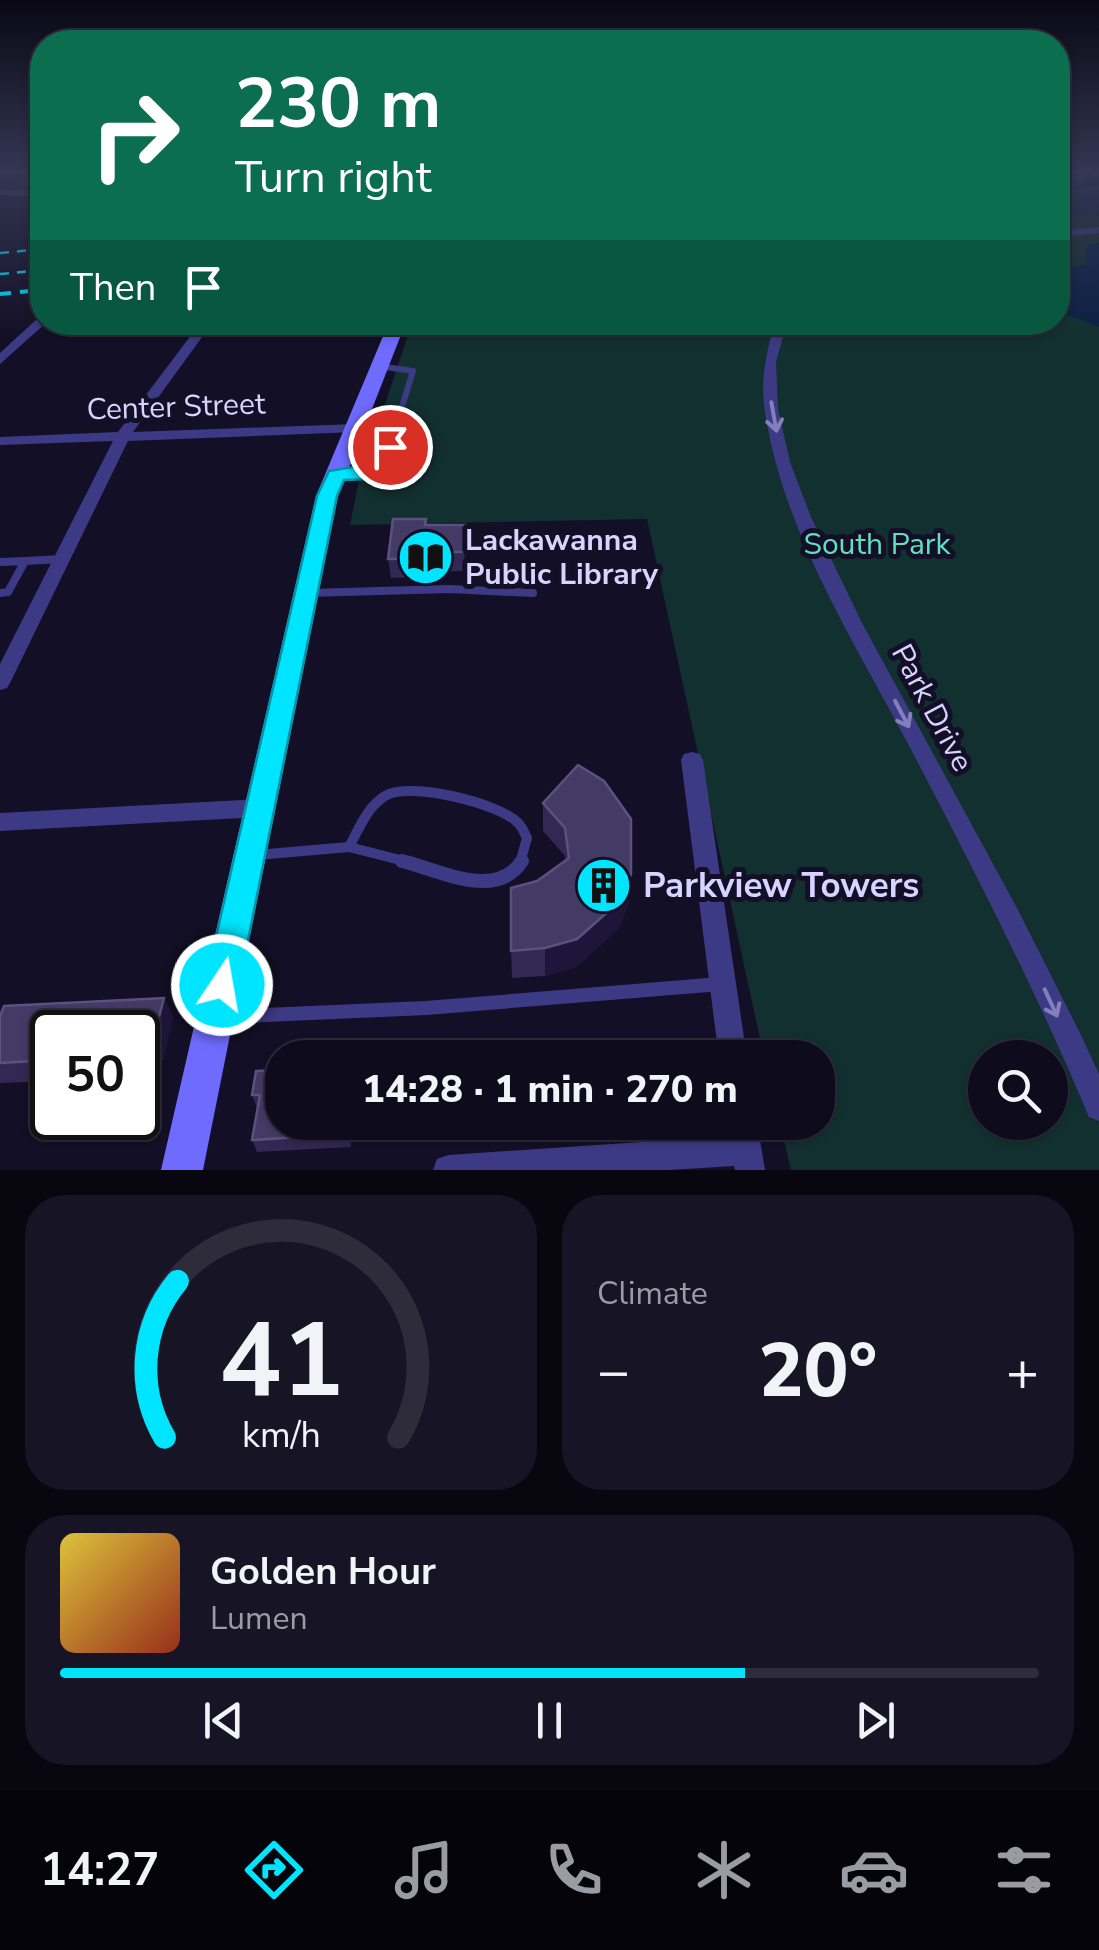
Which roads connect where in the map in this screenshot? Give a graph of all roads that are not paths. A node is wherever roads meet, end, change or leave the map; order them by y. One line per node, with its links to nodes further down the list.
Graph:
1 (1099, 230): 2 (street)
2 (1070, 233)
3 (30, 331): 7 (street)
4 (197, 335): 11 (street)
5 (392, 335): 8 (main road)
6 (774, 335): 29 (street, Park Drive, one-way to 29)
7 (0, 360)
8 (379, 366): 9 (main road); 10 (lane)
9 (355, 426): 10 (lane); 11 (street, Center Street); 13 (main road)
10 (397, 426): 13 (lane)
11 (123, 436): 12 (street, Center Street); 14 (street)
12 (0, 441)
13 (336, 475): 18 (main road)
14 (62, 559): 15 (lane); 20 (street)
15 (25, 561): 16 (lane); 17 (lane)
16 (0, 562)
17 (0, 593)
18 (306, 593): 19 (lane); 22 (main road)
19 (533, 594)
20 (0, 683)
21 (692, 760): 26 (street)
22 (260, 808): 23 (street); 25 (main road)
23 (0, 822)
24 (350, 846): 24 (lane); 25 (lane)
25 (250, 856): 27 (main road)
26 (722, 984): 27 (lane); 28 (street)
27 (215, 1017): 31 (main road)
28 (730, 1040)
29 (1099, 1107)
30 (746, 1147): 32 (street)
31 (182, 1170)
32 (448, 1170)

